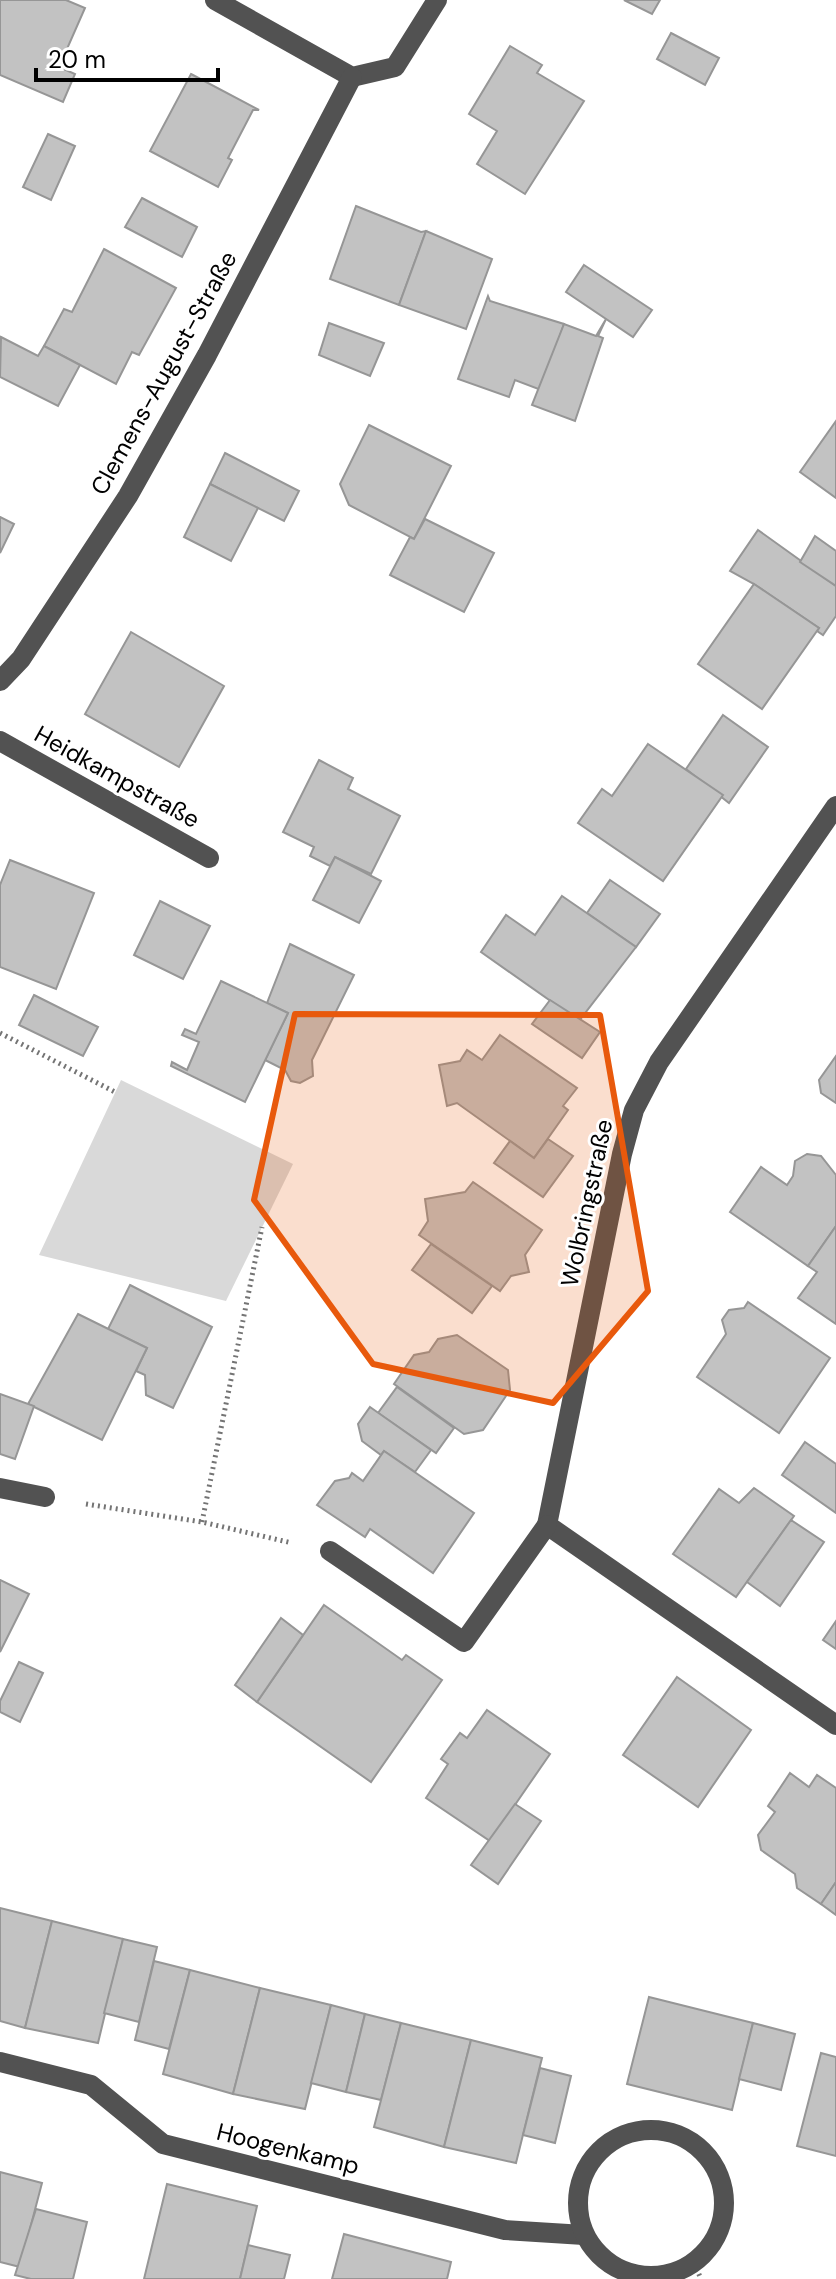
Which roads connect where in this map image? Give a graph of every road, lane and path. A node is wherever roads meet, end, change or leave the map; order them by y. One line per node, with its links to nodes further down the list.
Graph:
1 (215, 0): 3 (street)
2 (437, 0): 3 (street)
3 (352, 77): 4 (street, Clemens-August-Straße)
4 (0, 681)
5 (0, 741): 7 (street, Heidkampstraße)
6 (836, 806): 14 (street, Wolbringstraße)
7 (209, 858)
8 (0, 1033): 9 (path)
9 (115, 1092)
10 (262, 1227): 13 (path)
11 (0, 1488): 12 (street)
12 (45, 1497): 13 (path)
13 (202, 1522): 15 (path)
14 (547, 1525): 15 (street, Wolbringstraße); 16 (street)
15 (330, 1551)
16 (836, 1725)
17 (0, 2062): 18 (street, Hoogenkamp)
18 (584, 2235): 19 (street); 19 (street)
19 (697, 2271)

